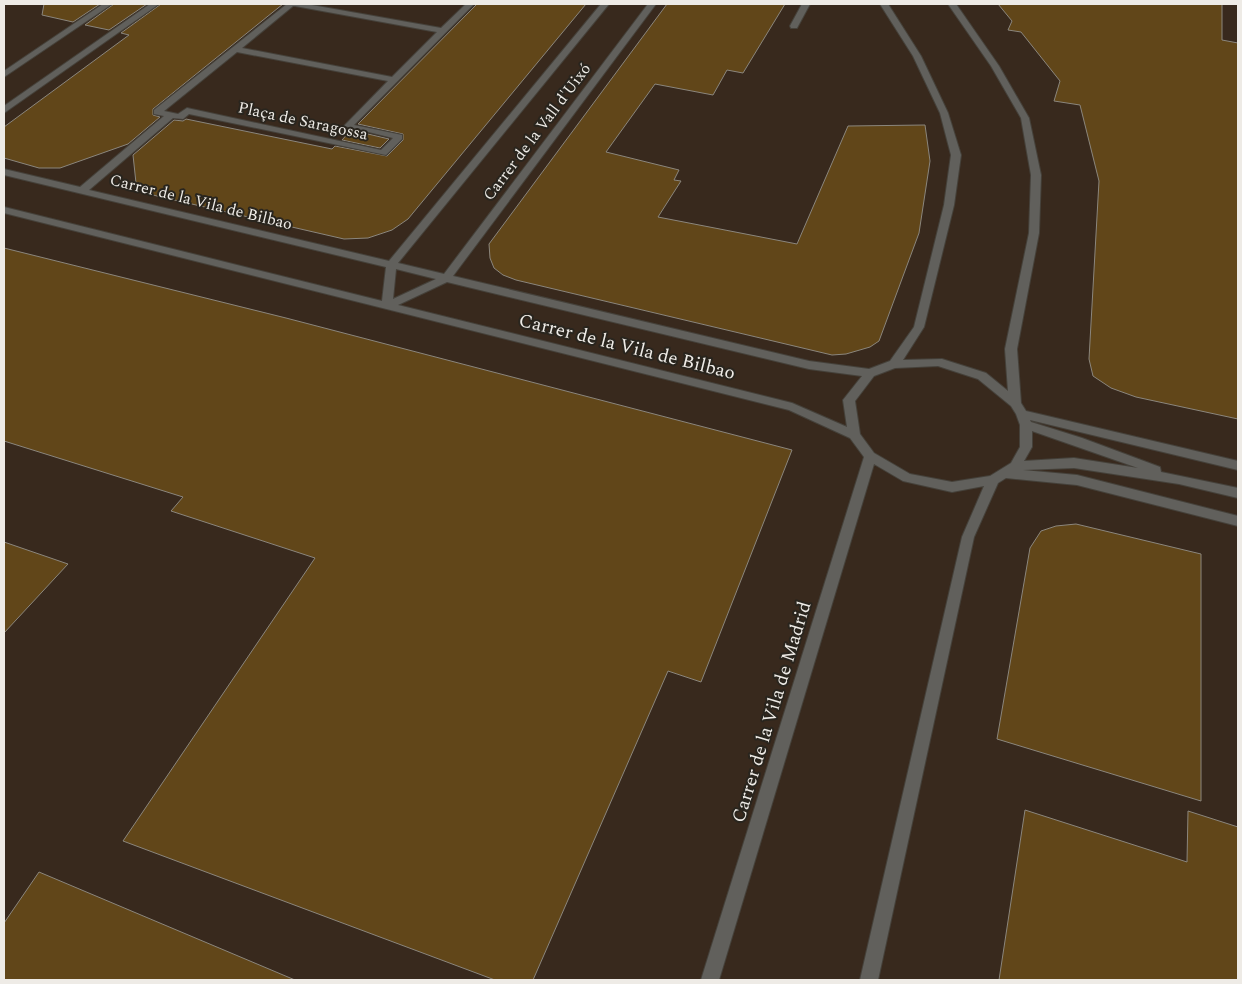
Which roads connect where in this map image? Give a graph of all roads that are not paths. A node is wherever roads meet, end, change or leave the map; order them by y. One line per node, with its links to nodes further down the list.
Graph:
1 (108, 4): 14 (street)
2 (154, 4): 16 (street)
3 (291, 4): 13 (street)
4 (296, 4): 12 (street)
5 (470, 4): 12 (street, Plaça de Saragossa)
6 (605, 4): 21 (street, Carrer de la Vall d'Uixó)
7 (652, 4): 22 (street, Carrer de la Vall d'Uixó)
8 (806, 4): 11 (street)
9 (884, 4): 24 (street)
10 (952, 4): 26 (street)
11 (794, 26)
12 (443, 31): 15 (street, Plaça de Saragossa)
13 (236, 48): 15 (street); 17 (street)
14 (4, 74)
15 (395, 80): 17 (street, Plaça de Saragossa)
16 (4, 110)
17 (170, 115): 19 (street)
18 (4, 172): 19 (street, Carrer de la Vila de Bilbao)
19 (82, 191): 21 (street, Carrer de la Vila de Bilbao)
20 (4, 210): 23 (street, Carrer de la Vila de Bilbao)
21 (390, 265): 22 (street, Carrer de la Vila de Bilbao); 23 (street)
22 (446, 278): 23 (street); 25 (street, Carrer de la Vila de Bilbao)
23 (387, 306): 27 (street, Carrer de la Vila de Bilbao)
24 (894, 364): 25 (street); 26 (street)
25 (870, 374): 27 (street)
26 (1021, 414): 29 (street); 30 (street); 31 (street)
27 (854, 435): 28 (street)
28 (870, 456): 30 (street); 34 (street, Carrer de la Vila de Madrid)
29 (1238, 464)
30 (1005, 473): 31 (street); 33 (street); 35 (street)
31 (1179, 479): 32 (street)
32 (1238, 493)
33 (1238, 521)
34 (710, 980)
35 (869, 980)

